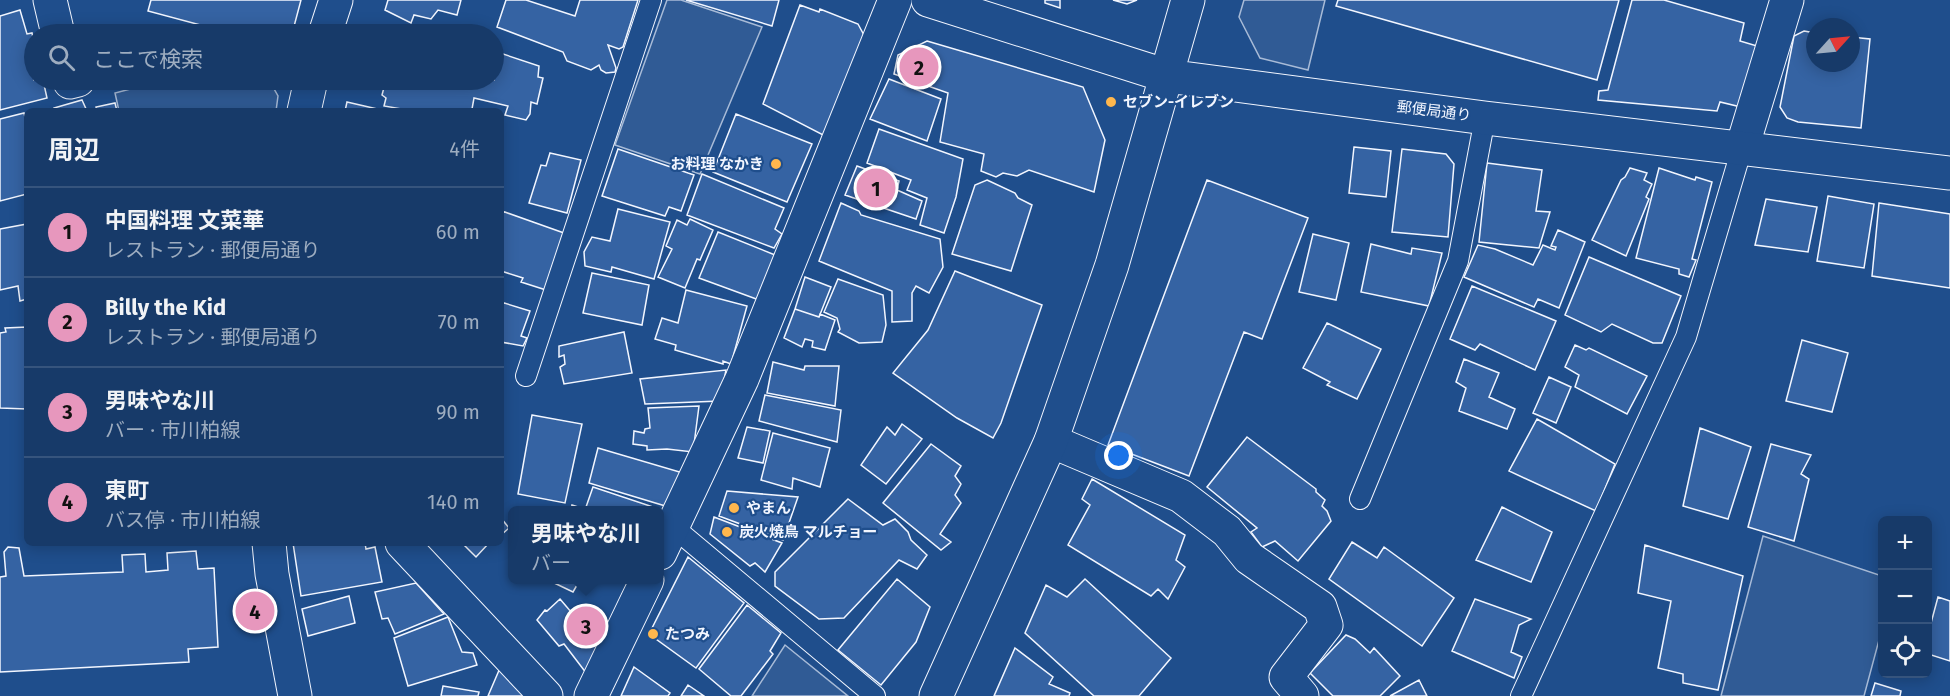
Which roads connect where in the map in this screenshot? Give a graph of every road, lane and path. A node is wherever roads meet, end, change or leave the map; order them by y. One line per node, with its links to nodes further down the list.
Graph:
1 (50, 0): 8 (street)
2 (336, 0): 9 (street)
3 (651, 0): 16 (lane)
4 (895, 0): 19 (street)
5 (928, 0): 10 (street, 郵便局通り)
6 (1188, 0): 10 (street)
7 (1787, 0): 14 (street)
8 (56, 24)
9 (328, 24)
10 (1167, 76): 13 (street, 郵便局通り); 17 (street)
11 (308, 90): 12 (street)
12 (304, 108)
13 (1485, 118): 14 (street, 郵便局通り); 18 (lane)
14 (1742, 148): 15 (street, 郵便局通り); 29 (lane)
15 (1950, 173)
16 (526, 376)
17 (1051, 441): 27 (street); 28 (street)
18 (1360, 499)
19 (666, 540): 26 (lane)
20 (269, 546): 23 (street)
21 (405, 546): 24 (street)
22 (645, 584): 25 (street)
23 (295, 696)
24 (546, 696)
25 (591, 696)
26 (875, 696)
27 (936, 696)
28 (1302, 696)
29 (1521, 696)

